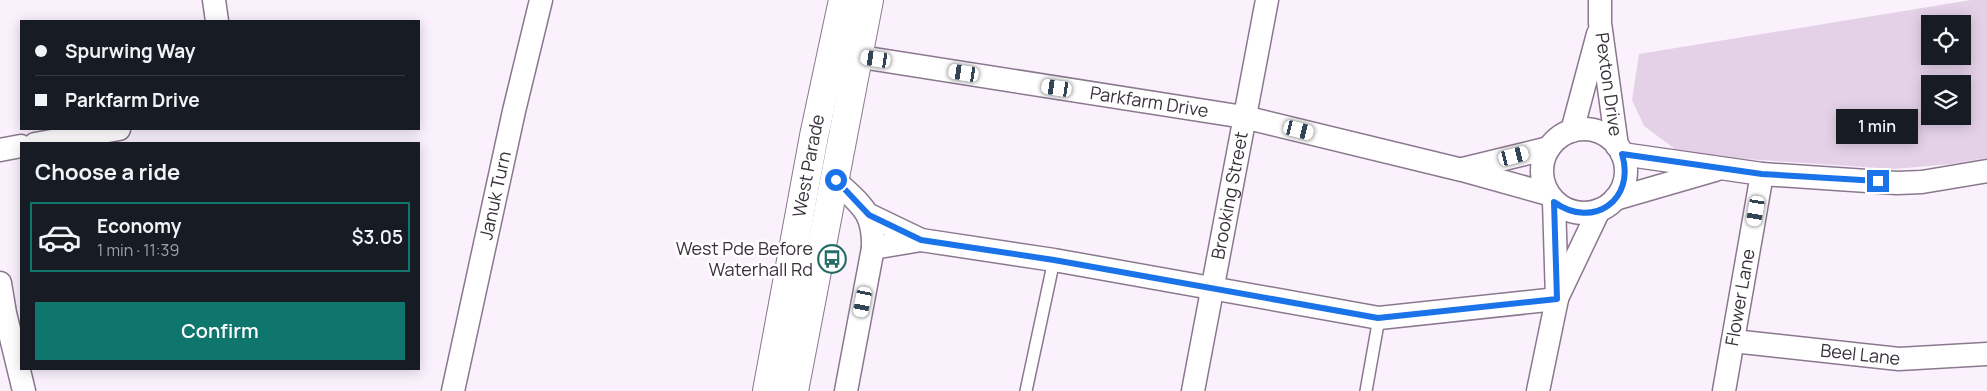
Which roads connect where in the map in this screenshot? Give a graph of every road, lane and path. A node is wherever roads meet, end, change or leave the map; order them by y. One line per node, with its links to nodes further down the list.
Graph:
1 (214, 0): 7 (street)
2 (541, 0): 39 (street, Januk Turn)
3 (843, 0): 9 (street, West Parade)
4 (869, 0): 10 (street, West Parade)
5 (1267, 0): 11 (street, Brooking Street)
6 (1600, 0): 8 (street, Pexton Drive)
7 (217, 20)
8 (1600, 23): 13 (street, Pexton Drive); 18 (street, Pexton Drive)
9 (833, 52): 10 (street, Parkfarm Drive); 40 (street, West Parade)
10 (860, 56): 11 (street, Parkfarm Drive); 23 (street, West Parade)
11 (1244, 117): 20 (street, Parkfarm Drive); 31 (street, Brooking Street)
12 (113, 130): 14 (street)
13 (1572, 130): 16 (street, Parkfarm Drive); 18 (street, Parkfarm Drive)
14 (46, 142)
15 (20, 146): 17 (street)
16 (1549, 148): 20 (street, Parkfarm Drive); 24 (street)
17 (0, 150)
18 (1620, 150): 19 (street, Parkfarm Drive); 25 (street)
19 (1723, 168): 22 (street, Parkfarm Drive); 25 (street, Parkfarm Drive)
20 (1462, 170): 24 (street, Parkfarm Drive)
21 (1987, 171): 22 (street, Parkfarm Drive)
22 (1762, 174): 34 (street, Flower Lane)
23 (836, 180): 26 (street); 41 (street, West Parade)
24 (1551, 198): 25 (street, Parkfarm Drive); 32 (street)
25 (1607, 205): 32 (street)
26 (869, 215): 27 (street); 28 (street)
27 (921, 240): 28 (street); 29 (street)
28 (873, 248): 42 (street)
29 (1054, 260): 31 (street); 43 (lane)
30 (0, 283): 36 (street)
31 (1211, 288): 33 (street); 44 (street, Brooking Street)
32 (1557, 299): 33 (street); 46 (street)
33 (1378, 318): 45 (lane)
34 (1733, 341): 35 (street, Beel Lane); 47 (street, Flower Lane)
35 (1987, 354)
36 (20, 369)
37 (20, 370): 38 (street)
38 (25, 388)
39 (454, 391)
40 (766, 391)
41 (794, 391)
42 (846, 391)
43 (1026, 391)
44 (1192, 391)
45 (1366, 391)
46 (1538, 391)
47 (1724, 391)

